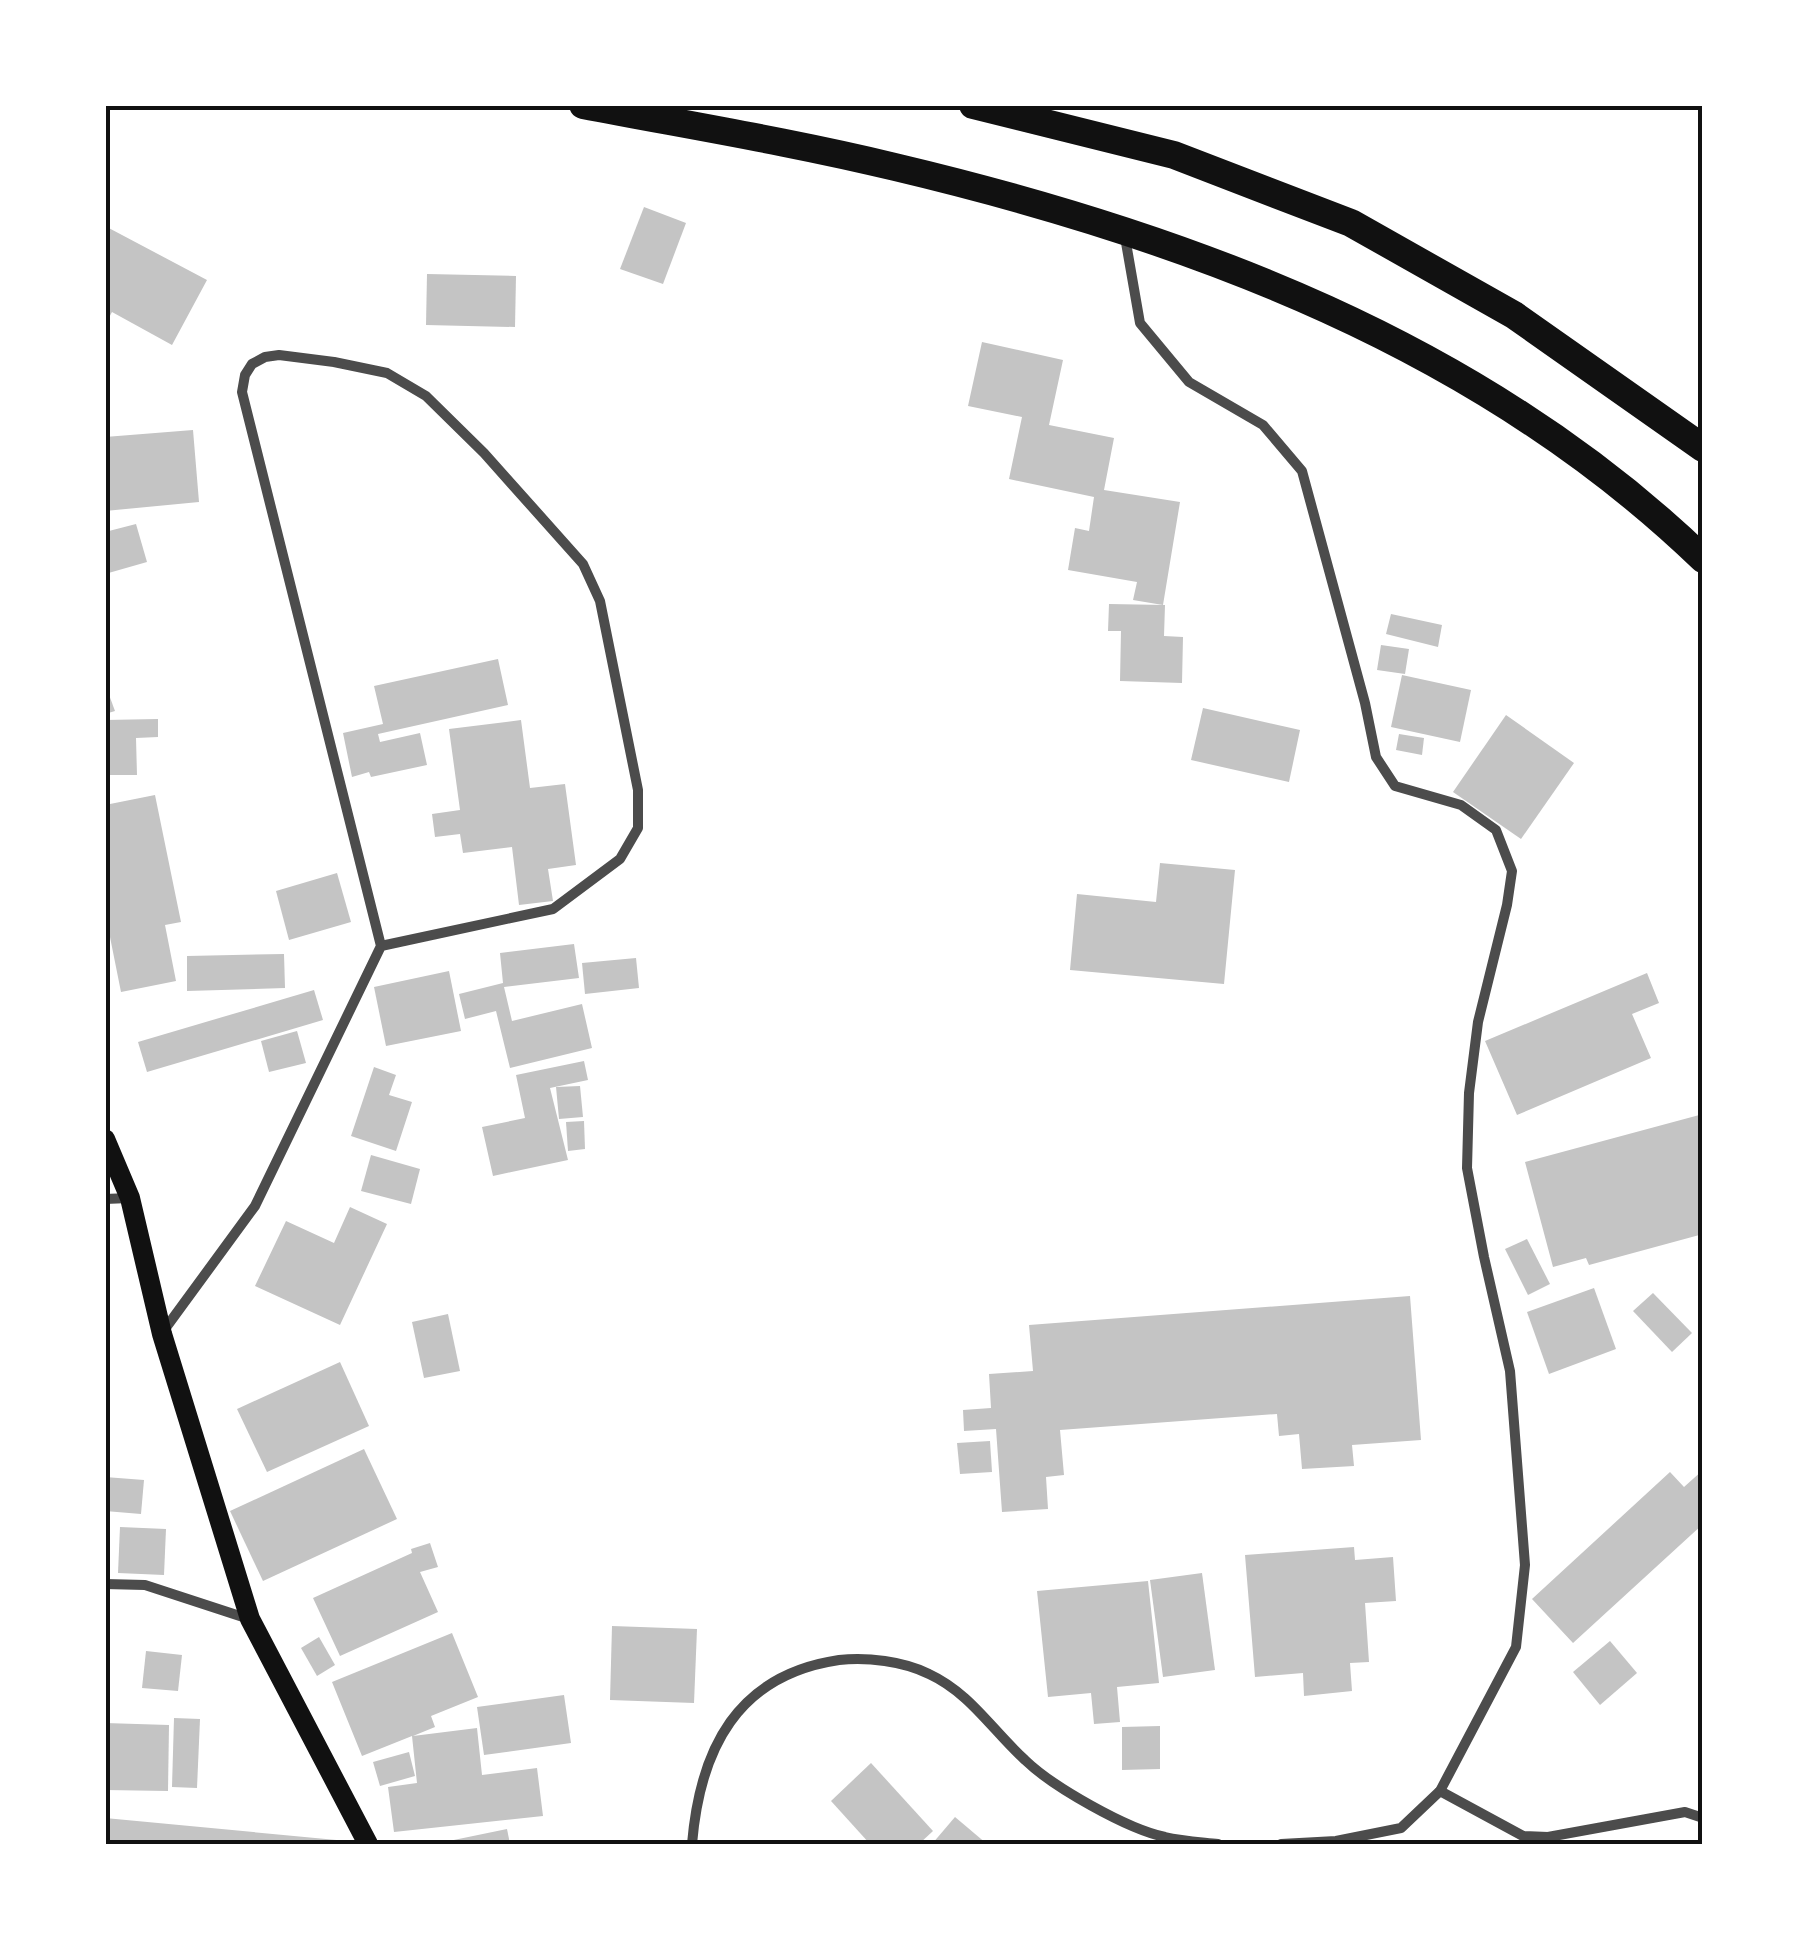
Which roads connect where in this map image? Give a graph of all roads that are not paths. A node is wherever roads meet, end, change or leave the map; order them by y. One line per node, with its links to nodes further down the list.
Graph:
1 (583, 105): 3 (highway)
2 (973, 105): 4 (highway)
3 (1124, 233): 5 (highway); 13 (street)
4 (1703, 448)
5 (1703, 559)
6 (381, 946): 6 (street); 10 (street)
7 (105, 1139): 8 (main road)
8 (130, 1198): 9 (street); 10 (main road)
9 (105, 1199)
10 (162, 1334): 12 (main road)
11 (105, 1584): 12 (street)
12 (250, 1619): 15 (main road)
13 (1440, 1791): 14 (street); 18 (street)
14 (1703, 1818)
15 (368, 1844)
16 (692, 1844): 17 (street)
17 (1218, 1844)
18 (1281, 1844)

